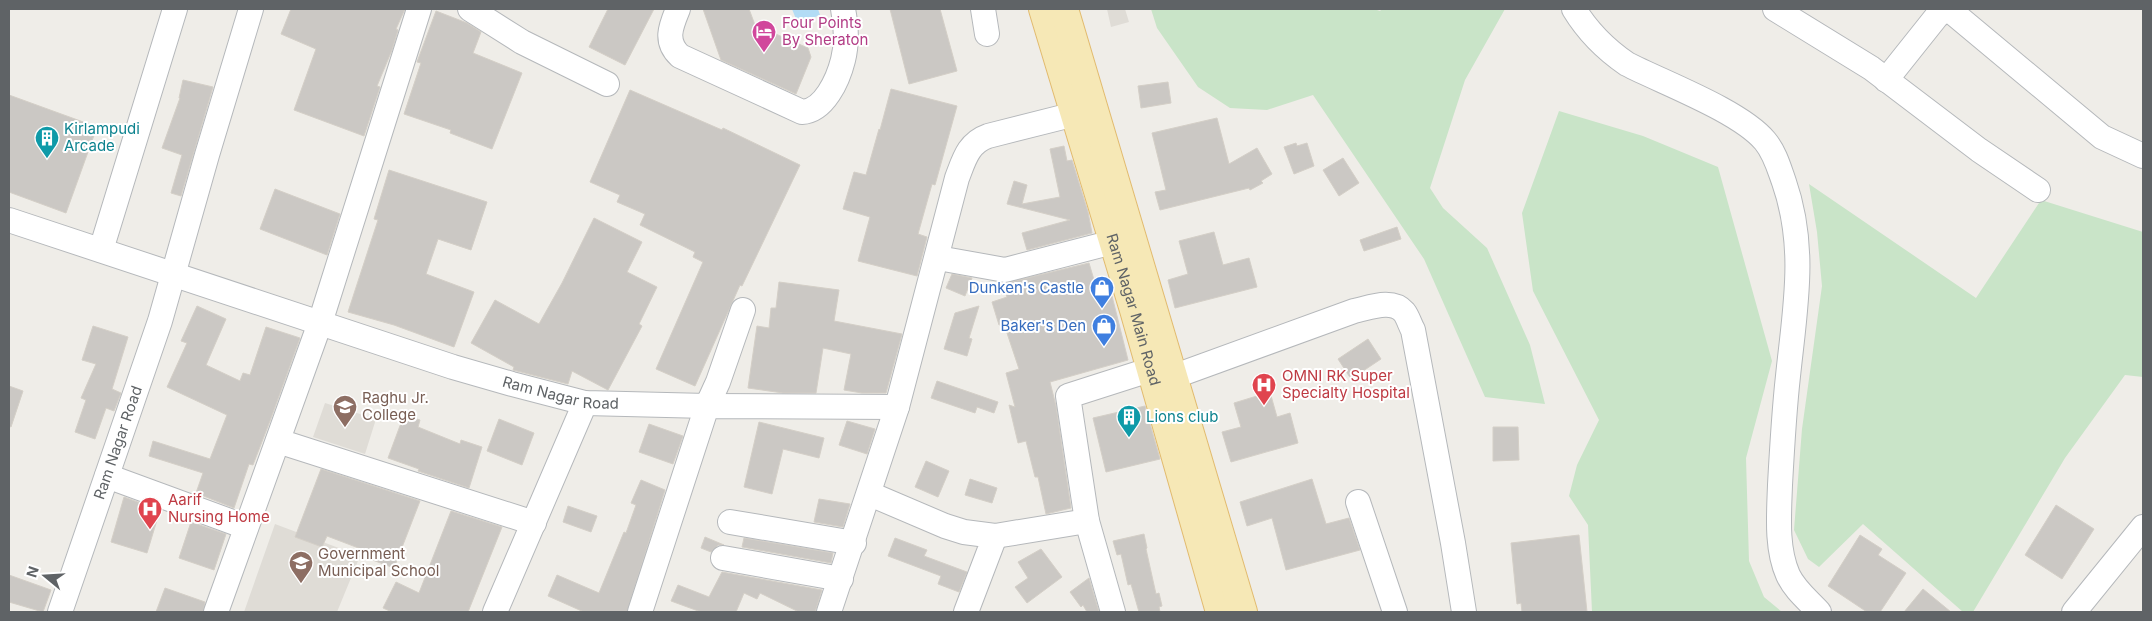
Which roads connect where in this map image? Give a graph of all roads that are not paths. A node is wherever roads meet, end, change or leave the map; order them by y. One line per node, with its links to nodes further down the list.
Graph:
1 (175, 9): 20 (street)
2 (251, 9): 22 (street, Ram Nagar Road)
3 (419, 9): 24 (street)
4 (470, 9): 14 (street)
5 (678, 9): 6 (street)
6 (843, 9)
7 (984, 9): 12 (street)
8 (1043, 9): 15 (main road, Ram Nagar Main Road)
9 (1064, 9): 15 (main road)
10 (1574, 9): 53 (street)
11 (1775, 9): 13 (street)
12 (987, 34)
13 (1886, 80): 16 (street); 17 (street)
14 (607, 84)
15 (1084, 112): 19 (main road, Ram Nagar Main Road); 21 (street); 25 (main road)
16 (2143, 156)
17 (2038, 190)
18 (9, 220): 20 (street, Ram Nagar Road)
19 (1113, 242): 21 (street); 25 (main road, Ram Nagar Main Road)
20 (101, 250): 22 (street, Ram Nagar Road)
21 (938, 258): 28 (street)
22 (175, 274): 24 (street, Ram Nagar Road); 30 (street, Ram Nagar Road)
23 (743, 310): 27 (street)
24 (320, 323): 26 (street, Ram Nagar Road); 29 (street)
25 (1162, 373): 33 (street); 49 (main road, Ram Nagar Main Road); 50 (main road); 52 (street)
26 (585, 403): 27 (street, Ram Nagar Road); 35 (street)
27 (707, 406): 28 (street, Ram Nagar Road); 45 (street)
28 (897, 407): 31 (street)
29 (278, 441): 35 (street); 37 (street)
30 (107, 476): 37 (street); 42 (street, Ram Nagar Road)
31 (870, 494): 38 (street); 39 (street)
32 (1358, 502): 51 (street)
33 (1087, 521): 38 (street); 48 (street)
34 (730, 522): 39 (street)
35 (534, 523): 44 (street)
36 (2143, 526): 54 (street)
37 (246, 527): 43 (street)
38 (995, 536): 47 (street)
39 (854, 543): 41 (street)
40 (723, 558): 41 (street)
41 (841, 579): 46 (street)
42 (60, 612)
43 (216, 612)
44 (495, 612)
45 (640, 612)
46 (829, 612)
47 (966, 612)
48 (1113, 612)
49 (1220, 612)
50 (1243, 612)
51 (1396, 612)
52 (1464, 612)
53 (1819, 612)
54 (2074, 612)

